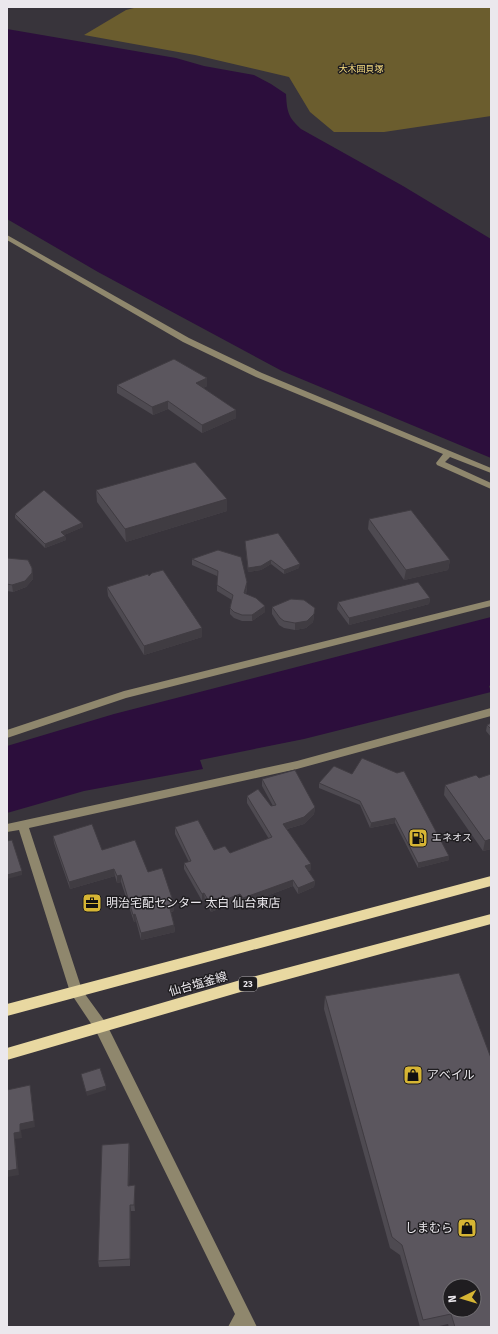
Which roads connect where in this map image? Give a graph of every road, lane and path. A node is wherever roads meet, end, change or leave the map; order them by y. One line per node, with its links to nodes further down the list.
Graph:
1 (7, 237): 2 (street)
2 (448, 454): 3 (street); 4 (street)
3 (491, 471)
4 (491, 486)
5 (491, 603): 7 (street)
6 (491, 712): 8 (street)
7 (7, 734)
8 (23, 824): 9 (street); 12 (street)
9 (7, 828)
10 (491, 881): 12 (main road)
11 (491, 919): 14 (main road, 仙台塩釜線 / 23)
12 (76, 992): 13 (main road); 14 (street)
13 (7, 1010)
14 (101, 1027): 15 (main road, 仙台塩釜線 / 23); 16 (street)
15 (7, 1054)
16 (243, 1323)

